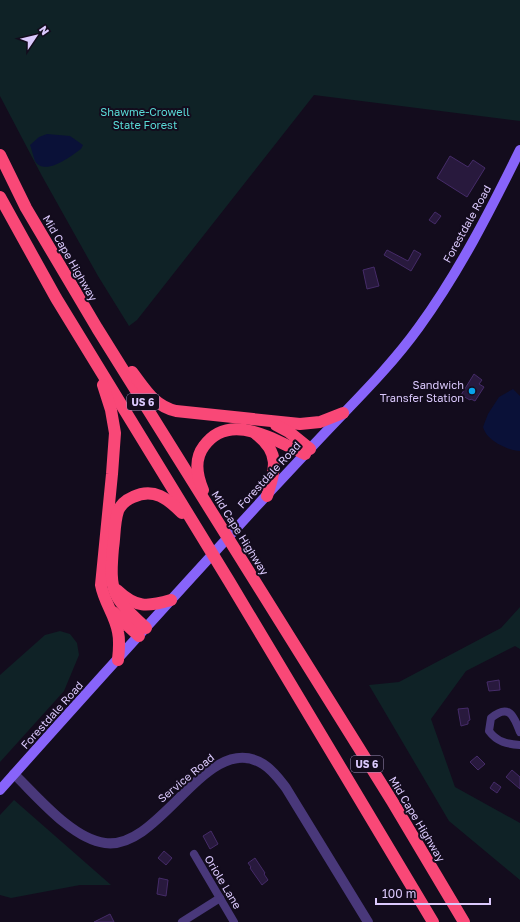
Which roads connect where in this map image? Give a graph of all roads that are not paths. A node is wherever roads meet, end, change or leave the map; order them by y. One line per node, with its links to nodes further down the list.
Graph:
1 (520, 150): 6 (main road, Forestdale Road)
2 (0, 155): 4 (highway, Mid Cape Highway / US 6)
3 (0, 197): 5 (highway, US 6)
4 (73, 288): 7 (highway); 11 (highway, Mid Cape Highway / US 6)
5 (90, 355): 12 (highway, US 6); 15 (highway)
6 (343, 413): 7 (highway); 9 (main road, Forestdale Road)
7 (261, 421): 9 (highway)
8 (251, 431): 9 (highway); 10 (highway); 11 (highway)
9 (308, 451): 10 (main road, Forestdale Road)
10 (267, 496): 14 (main road, Forestdale Road)
11 (214, 516): 28 (highway, Mid Cape Highway / US 6)
12 (199, 532): 13 (highway); 27 (highway, US 6)
13 (112, 586): 14 (highway); 16 (highway)
14 (171, 600): 16 (main road, Forestdale Road)
15 (109, 608): 16 (highway); 17 (highway)
16 (143, 632): 17 (main road, Forestdale Road)
17 (118, 660): 20 (main road, Forestdale Road)
18 (520, 732): 19 (street)
19 (520, 745)
20 (14, 774): 21 (main road, Forestdale Road); 26 (street, Service Road)
21 (0, 790)
22 (194, 854): 23 (street, Oriole Lane)
23 (220, 898): 24 (street); 25 (street, Oriole Lane)
24 (182, 922)
25 (234, 922)
26 (368, 922)
27 (433, 922)
28 (464, 922)

